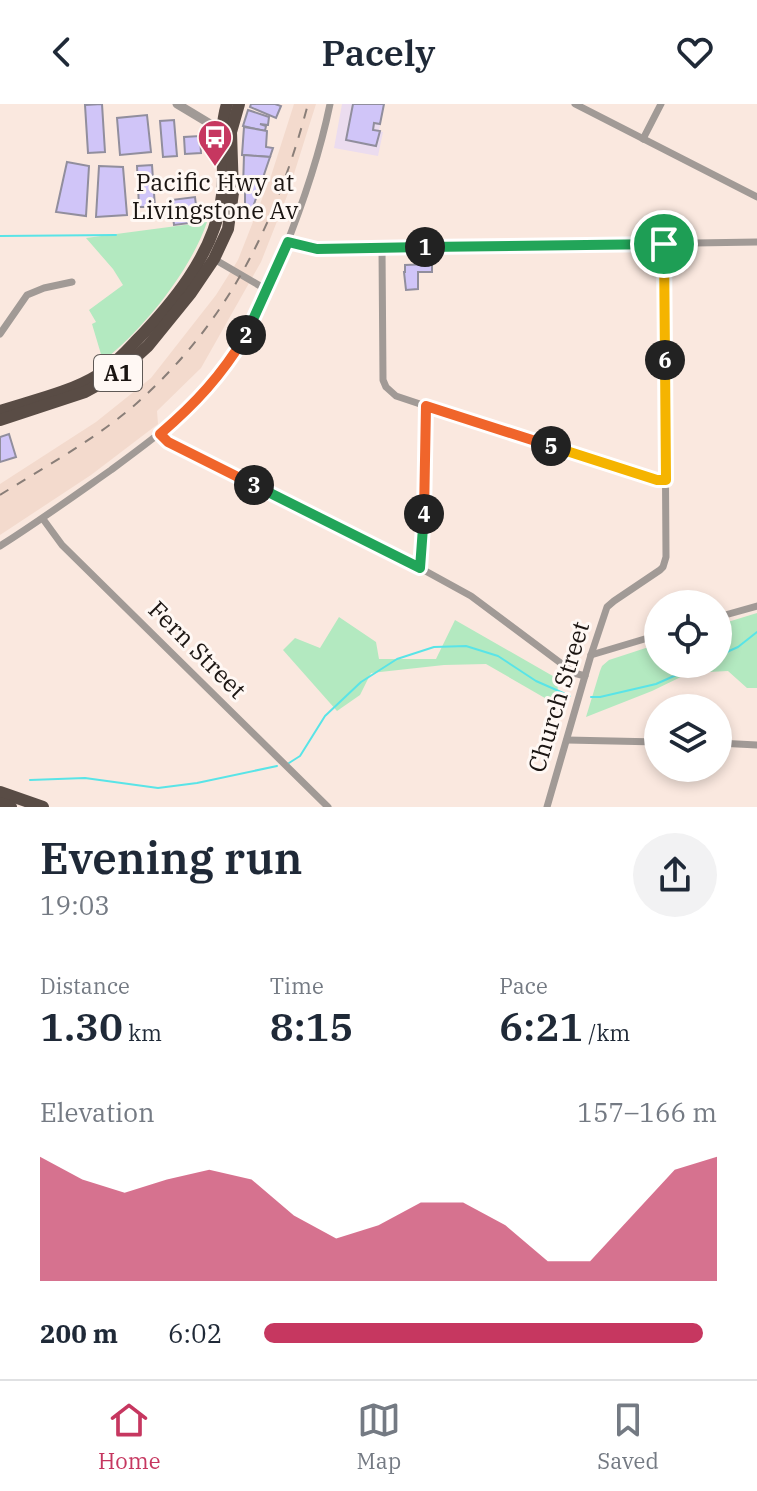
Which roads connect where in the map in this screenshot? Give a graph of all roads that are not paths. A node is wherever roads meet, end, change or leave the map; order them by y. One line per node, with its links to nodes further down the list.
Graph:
1 (177, 104): 7 (street)
2 (227, 104): 7 (highway, A1)
3 (239, 104): 7 (highway, A1)
4 (330, 104): 10 (street)
5 (575, 104): 8 (street)
6 (661, 104): 8 (street)
7 (226, 131): 14 (highway, A1)
8 (643, 139): 9 (street)
9 (757, 197)
10 (288, 242): 13 (street); 16 (street)
11 (757, 242): 12 (street)
12 (664, 244): 13 (street); 22 (street, Church Street)
13 (382, 248): 18 (street)
14 (208, 256): 16 (street); 19 (highway, A1); 20 (highway, A1)
15 (72, 282): 17 (street)
16 (267, 290): 21 (street)
17 (0, 334)
18 (426, 406): 22 (street); 25 (street)
19 (0, 411)
20 (0, 420)
21 (160, 434): 23 (street); 25 (street)
22 (666, 480): 29 (street, Church Street)
23 (43, 519): 24 (street); 39 (street, Fern Street)
24 (0, 546)
25 (420, 568): 30 (street)
26 (757, 606): 27 (street)
27 (732, 613)
28 (644, 639): 29 (street)
29 (591, 655): 30 (street, Church Street)
30 (585, 676): 31 (street, Church Street)
31 (567, 740): 32 (street); 40 (street, Church Street)
32 (644, 742)
33 (732, 744): 34 (street)
34 (757, 745)
35 (0, 792): 38 (highway)
36 (0, 803): 37 (highway)
37 (11, 807)
38 (43, 807)
39 (328, 807)
40 (547, 807)

